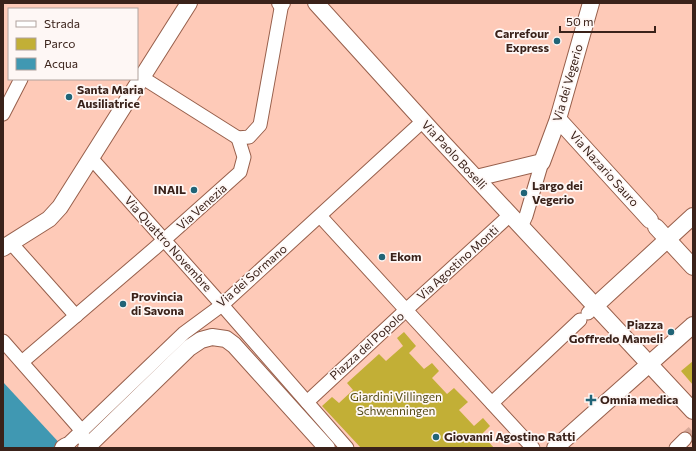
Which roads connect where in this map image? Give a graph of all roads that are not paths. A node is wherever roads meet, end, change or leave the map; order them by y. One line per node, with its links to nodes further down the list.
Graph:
1 (189, 3): 5 (street)
2 (281, 3): 10 (street)
3 (316, 3): 9 (street, Via Paolo Boselli)
4 (592, 3): 8 (street, Via dei Vegerio)
5 (143, 78): 10 (street); 11 (street)
6 (20, 80): 7 (street)
7 (3, 114)
8 (558, 119): 12 (street, Via dei Vegerio); 17 (street, Via Nazario Sauro)
9 (423, 121): 13 (street, Via Paolo Boselli); 14 (street, Via dei Sormano)
10 (238, 138): 18 (street, Via Venezia)
11 (92, 159): 18 (street, Via Quattro Novembre); 19 (street)
12 (542, 162): 13 (street); 16 (street, Via dei Vegerio)
13 (476, 178): 16 (street, Via Paolo Boselli)
14 (320, 216): 21 (street, Via dei Sormano); 22 (street)
15 (693, 216): 17 (street)
16 (515, 221): 22 (street, Via Agostino Monti); 23 (street, Via Paolo Boselli)
17 (667, 239): 20 (street); 23 (street)
18 (164, 241): 21 (street, Via Quattro Novembre); 24 (street, Via Venezia)
19 (7, 245): 24 (street)
20 (693, 267)
21 (222, 305): 29 (street, Via Quattro Novembre); 32 (street, Via dei Sormano)
22 (406, 310): 29 (street, Piazza del Popolo); 30 (street, Piazza del Popolo)
23 (588, 313): 28 (street); 30 (street)
24 (76, 316): 27 (street, Via Venezia)
25 (693, 325): 28 (street)
26 (3, 341): 27 (street)
27 (22, 362): 32 (street)
28 (649, 365): 31 (street); 38 (street)
29 (306, 402): 36 (street)
30 (492, 403): 37 (street, Piazza del Popolo)
31 (693, 411)
32 (82, 431): 33 (street, Via dei Sormano)
33 (68, 447)
34 (86, 448): 35 (street)
35 (327, 448)
36 (347, 448)
37 (533, 448)
38 (555, 448)

